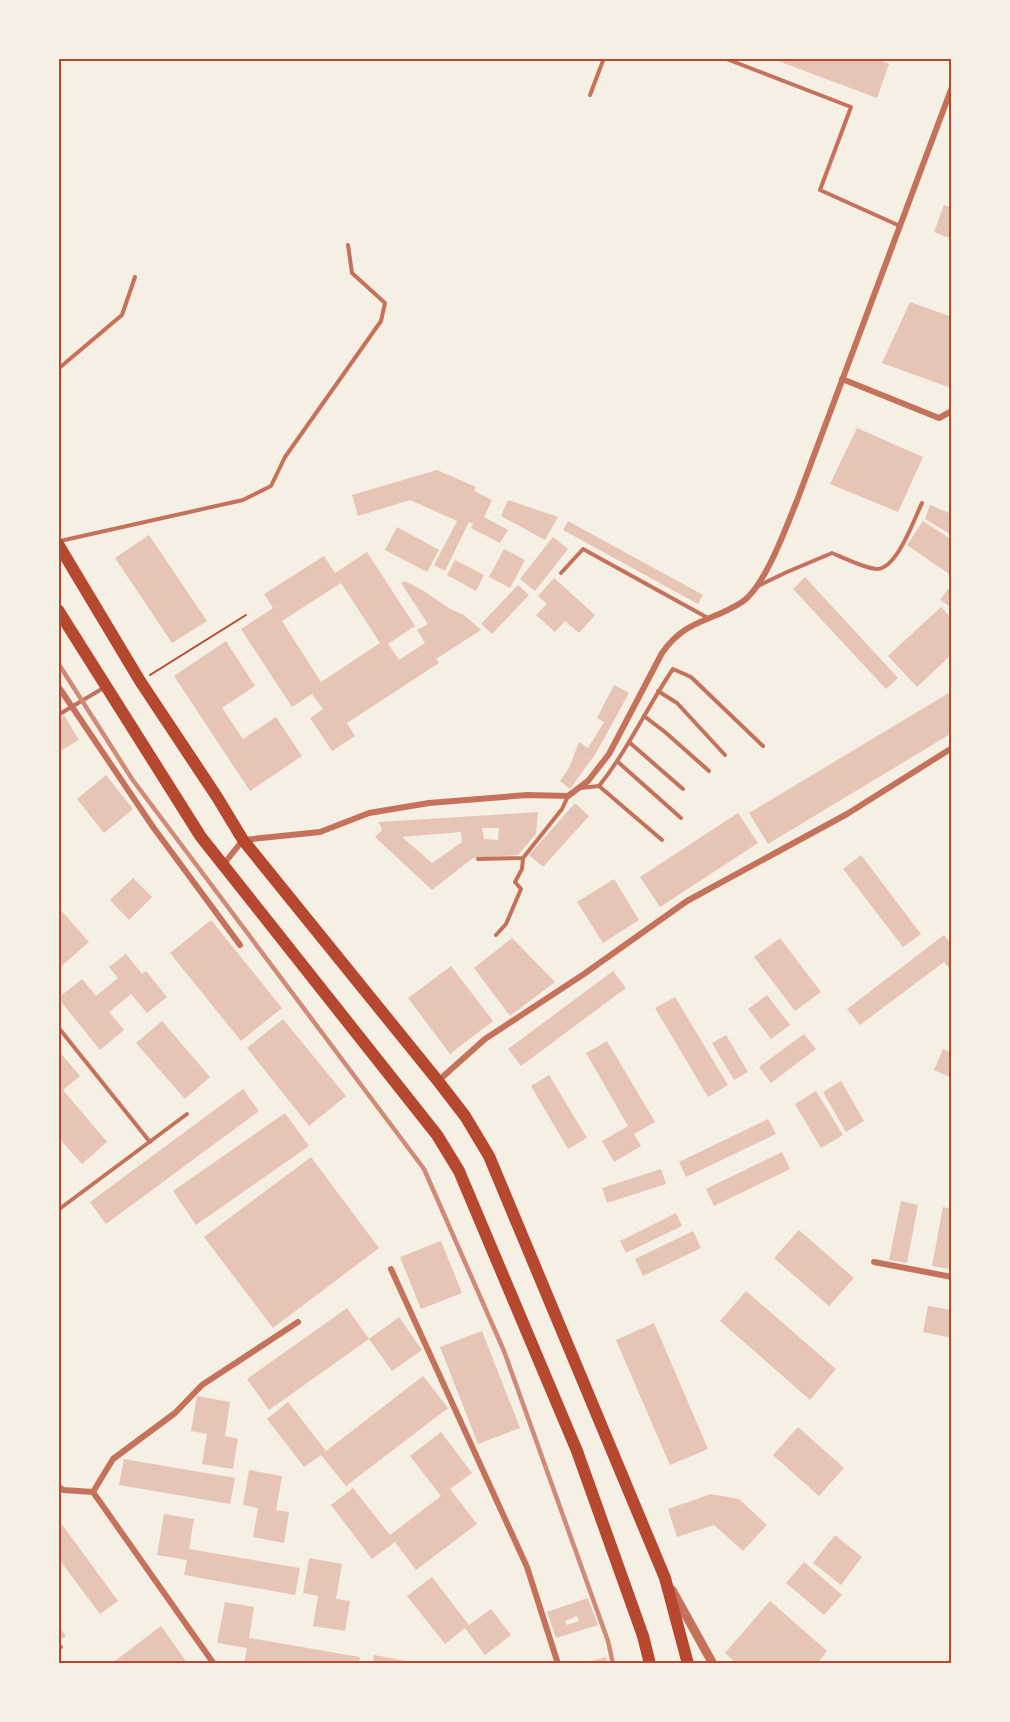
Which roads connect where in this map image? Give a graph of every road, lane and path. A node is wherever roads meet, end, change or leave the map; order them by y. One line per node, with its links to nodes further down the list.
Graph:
1 (604, 58): 4 (lane)
2 (724, 58): 5 (lane)
3 (951, 87): 5 (street)
4 (590, 95)
5 (901, 226): 9 (street)
6 (348, 245): 12 (lane)
7 (135, 277): 8 (lane)
8 (58, 369)
9 (842, 380): 10 (street); 14 (street)
10 (951, 411)
11 (922, 503): 14 (lane)
12 (58, 542): 18 (highway)
13 (561, 573): 17 (lane)
14 (757, 586): 17 (street)
15 (58, 610): 20 (highway)
16 (246, 615): 18 (path)
17 (708, 618): 32 (street)
18 (140, 681): 36 (highway)
19 (58, 686): 22 (street)
20 (106, 687): 22 (lane); 40 (highway)
21 (658, 691): 24 (lane); 26 (lane); 28 (lane)
22 (72, 707): 23 (lane); 42 (street)
23 (58, 715)
24 (644, 716): 25 (lane); 30 (lane)
25 (629, 742): 29 (lane); 33 (lane)
26 (763, 746)
27 (951, 748): 44 (street)
28 (725, 755)
29 (618, 762): 31 (lane); 35 (lane)
30 (709, 771)
31 (599, 786): 32 (lane); 37 (lane)
32 (580, 789): 34 (street)
33 (683, 789)
34 (568, 796): 36 (street); 38 (lane)
35 (681, 818)
36 (243, 840): 40 (street); 44 (highway)
37 (662, 840)
38 (523, 858): 39 (lane); 41 (lane)
39 (478, 859)
40 (222, 866): 57 (highway)
41 (496, 935)
42 (240, 945)
43 (58, 1027): 46 (lane)
44 (438, 1081): 54 (highway)
45 (187, 1114): 46 (lane)
46 (150, 1142): 47 (lane)
47 (58, 1210)
48 (874, 1262): 50 (street)
49 (391, 1269): 56 (street)
50 (951, 1276)
51 (298, 1322): 53 (street)
52 (58, 1486): 53 (street)
53 (93, 1492): 55 (street)
54 (665, 1578): 58 (highway); 59 (street)
55 (214, 1664)
56 (558, 1664)
57 (650, 1664)
58 (688, 1664)
59 (713, 1664)

